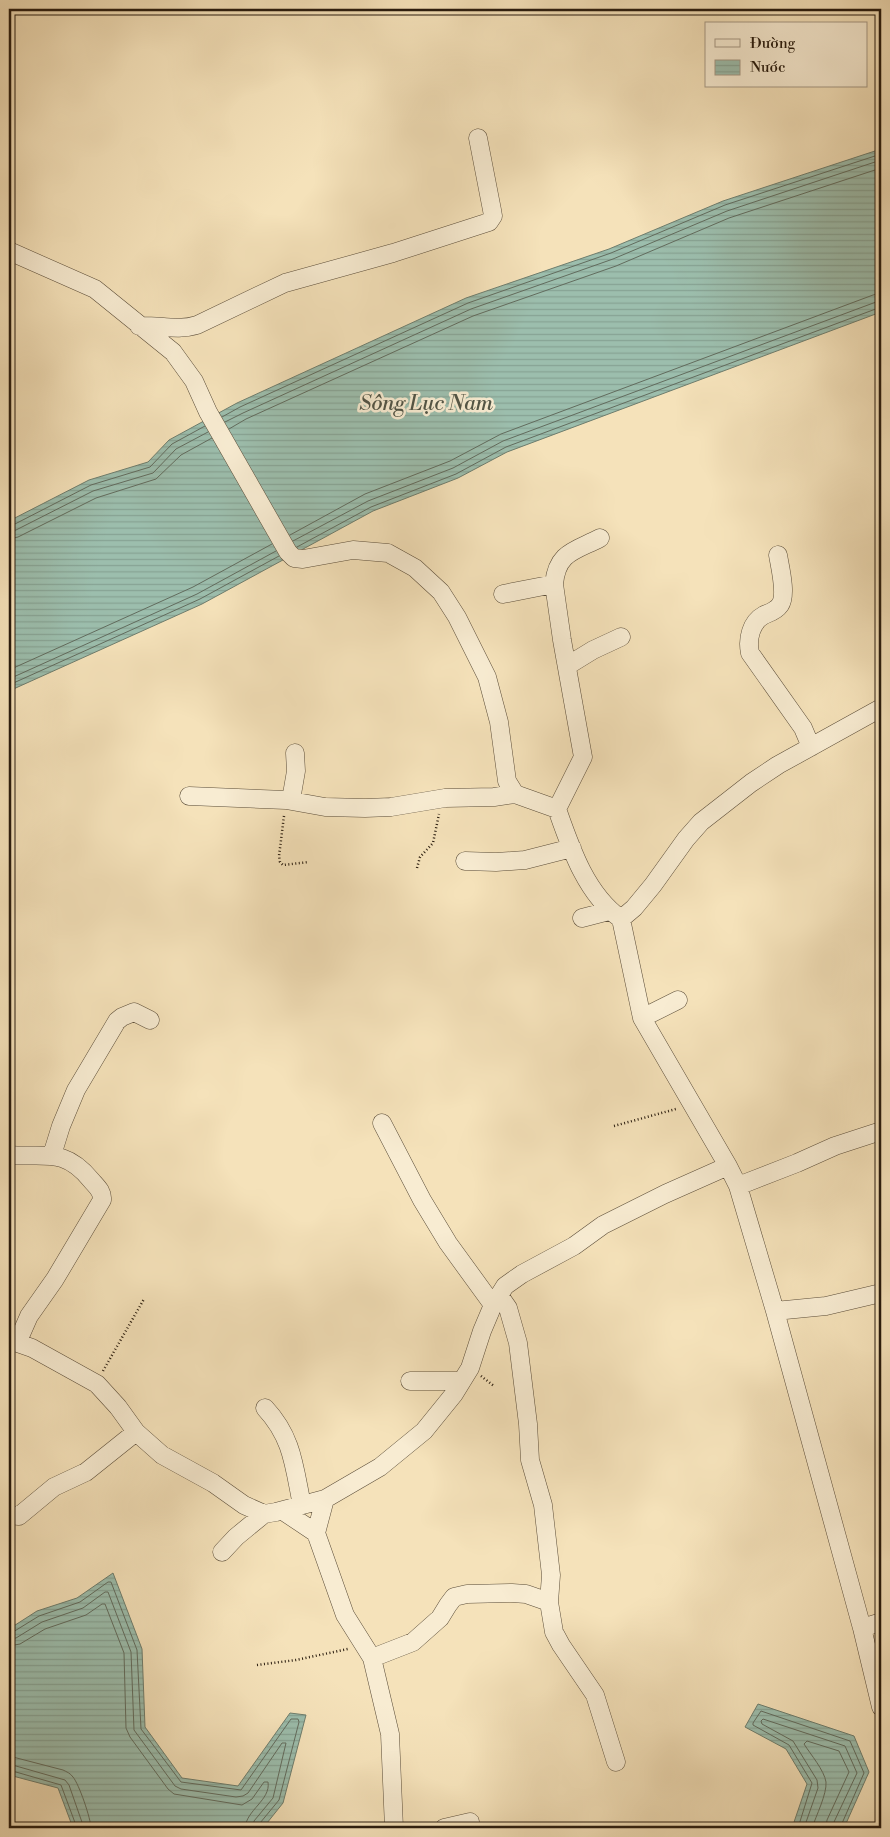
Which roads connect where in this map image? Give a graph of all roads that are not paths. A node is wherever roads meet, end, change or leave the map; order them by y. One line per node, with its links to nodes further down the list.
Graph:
1 (478, 138): 3 (street)
2 (9, 251): 3 (street)
3 (139, 326): 13 (street)
4 (600, 538): 6 (street)
5 (778, 555): 11 (street)
6 (554, 584): 7 (street); 9 (street)
7 (503, 594)
8 (621, 637): 9 (street)
9 (567, 666): 16 (street)
10 (881, 708): 11 (street)
11 (811, 747): 19 (street)
12 (295, 753): 15 (street)
13 (515, 794): 15 (street); 16 (street)
14 (189, 796): 15 (street)
15 (289, 800)
16 (557, 809): 17 (street)
17 (572, 848): 18 (street); 19 (street)
18 (466, 861)
19 (615, 915): 20 (street); 22 (street)
20 (582, 918)
21 (678, 1000): 22 (street)
22 (642, 1018): 28 (street)
23 (150, 1020): 27 (street)
24 (382, 1123): 31 (street)
25 (881, 1131): 29 (street)
26 (9, 1155): 27 (street)
27 (52, 1155): 33 (street)
28 (728, 1166): 29 (street); 31 (street)
29 (738, 1186): 32 (street)
30 (881, 1292): 32 (street)
31 (496, 1300): 35 (street); 45 (street)
32 (775, 1311): 47 (street)
33 (13, 1340): 37 (street)
34 (410, 1381): 35 (street)
35 (462, 1381): 38 (street)
36 (265, 1408): 39 (street)
37 (136, 1432): 41 (street); 42 (street)
38 (325, 1499): 39 (street); 43 (street)
39 (302, 1505): 40 (street)
40 (283, 1510): 41 (street); 43 (street)
41 (264, 1514): 44 (street)
42 (9, 1515)
43 (316, 1533): 48 (street)
44 (222, 1552)
45 (549, 1602): 48 (street); 50 (street)
46 (881, 1622): 47 (street)
47 (862, 1628): 49 (street)
48 (368, 1651): 52 (street)
49 (881, 1707)
50 (616, 1762)
51 (470, 1822): 53 (street)
52 (394, 1828)
53 (444, 1828)

